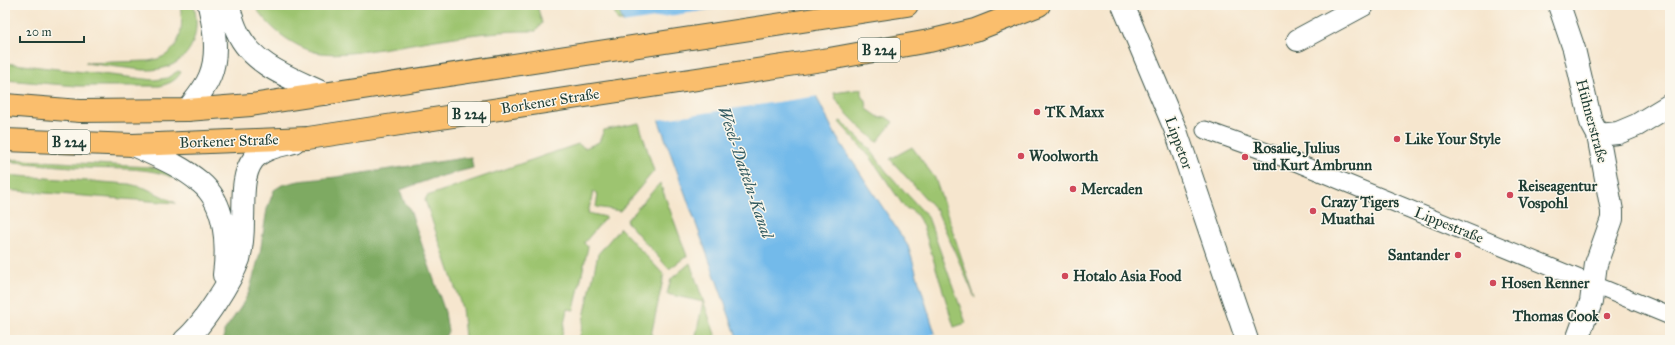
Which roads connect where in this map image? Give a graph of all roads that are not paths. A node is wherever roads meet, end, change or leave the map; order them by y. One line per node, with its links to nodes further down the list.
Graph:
1 (209, 5): 12 (street)
2 (228, 5): 9 (street)
3 (908, 5): 9 (main road, B 224)
4 (1040, 5): 15 (main road, Borkener Straße / B 224)
5 (1123, 5): 22 (street, Lippetor)
6 (1364, 5): 8 (street)
7 (1559, 5): 14 (street, Hühnerstraße)
8 (1298, 40)
9 (325, 94): 12 (main road, B 224)
10 (5, 105): 12 (main road, B 224)
11 (1670, 105): 14 (street)
12 (187, 110)
13 (1205, 130): 18 (street, Lippestraße)
14 (1598, 135): 18 (street, Hühnerstraße)
15 (308, 138): 17 (main road, Borkener Straße / B 224); 19 (street)
16 (5, 140): 17 (main road, Borkener Straße / B 224)
17 (133, 144): 19 (street)
18 (1594, 284): 20 (street, Lippestraße); 23 (street, Hühnerstraße)
19 (221, 292): 21 (street)
20 (1670, 316)
21 (185, 340)
22 (1247, 340)
23 (1577, 340)

